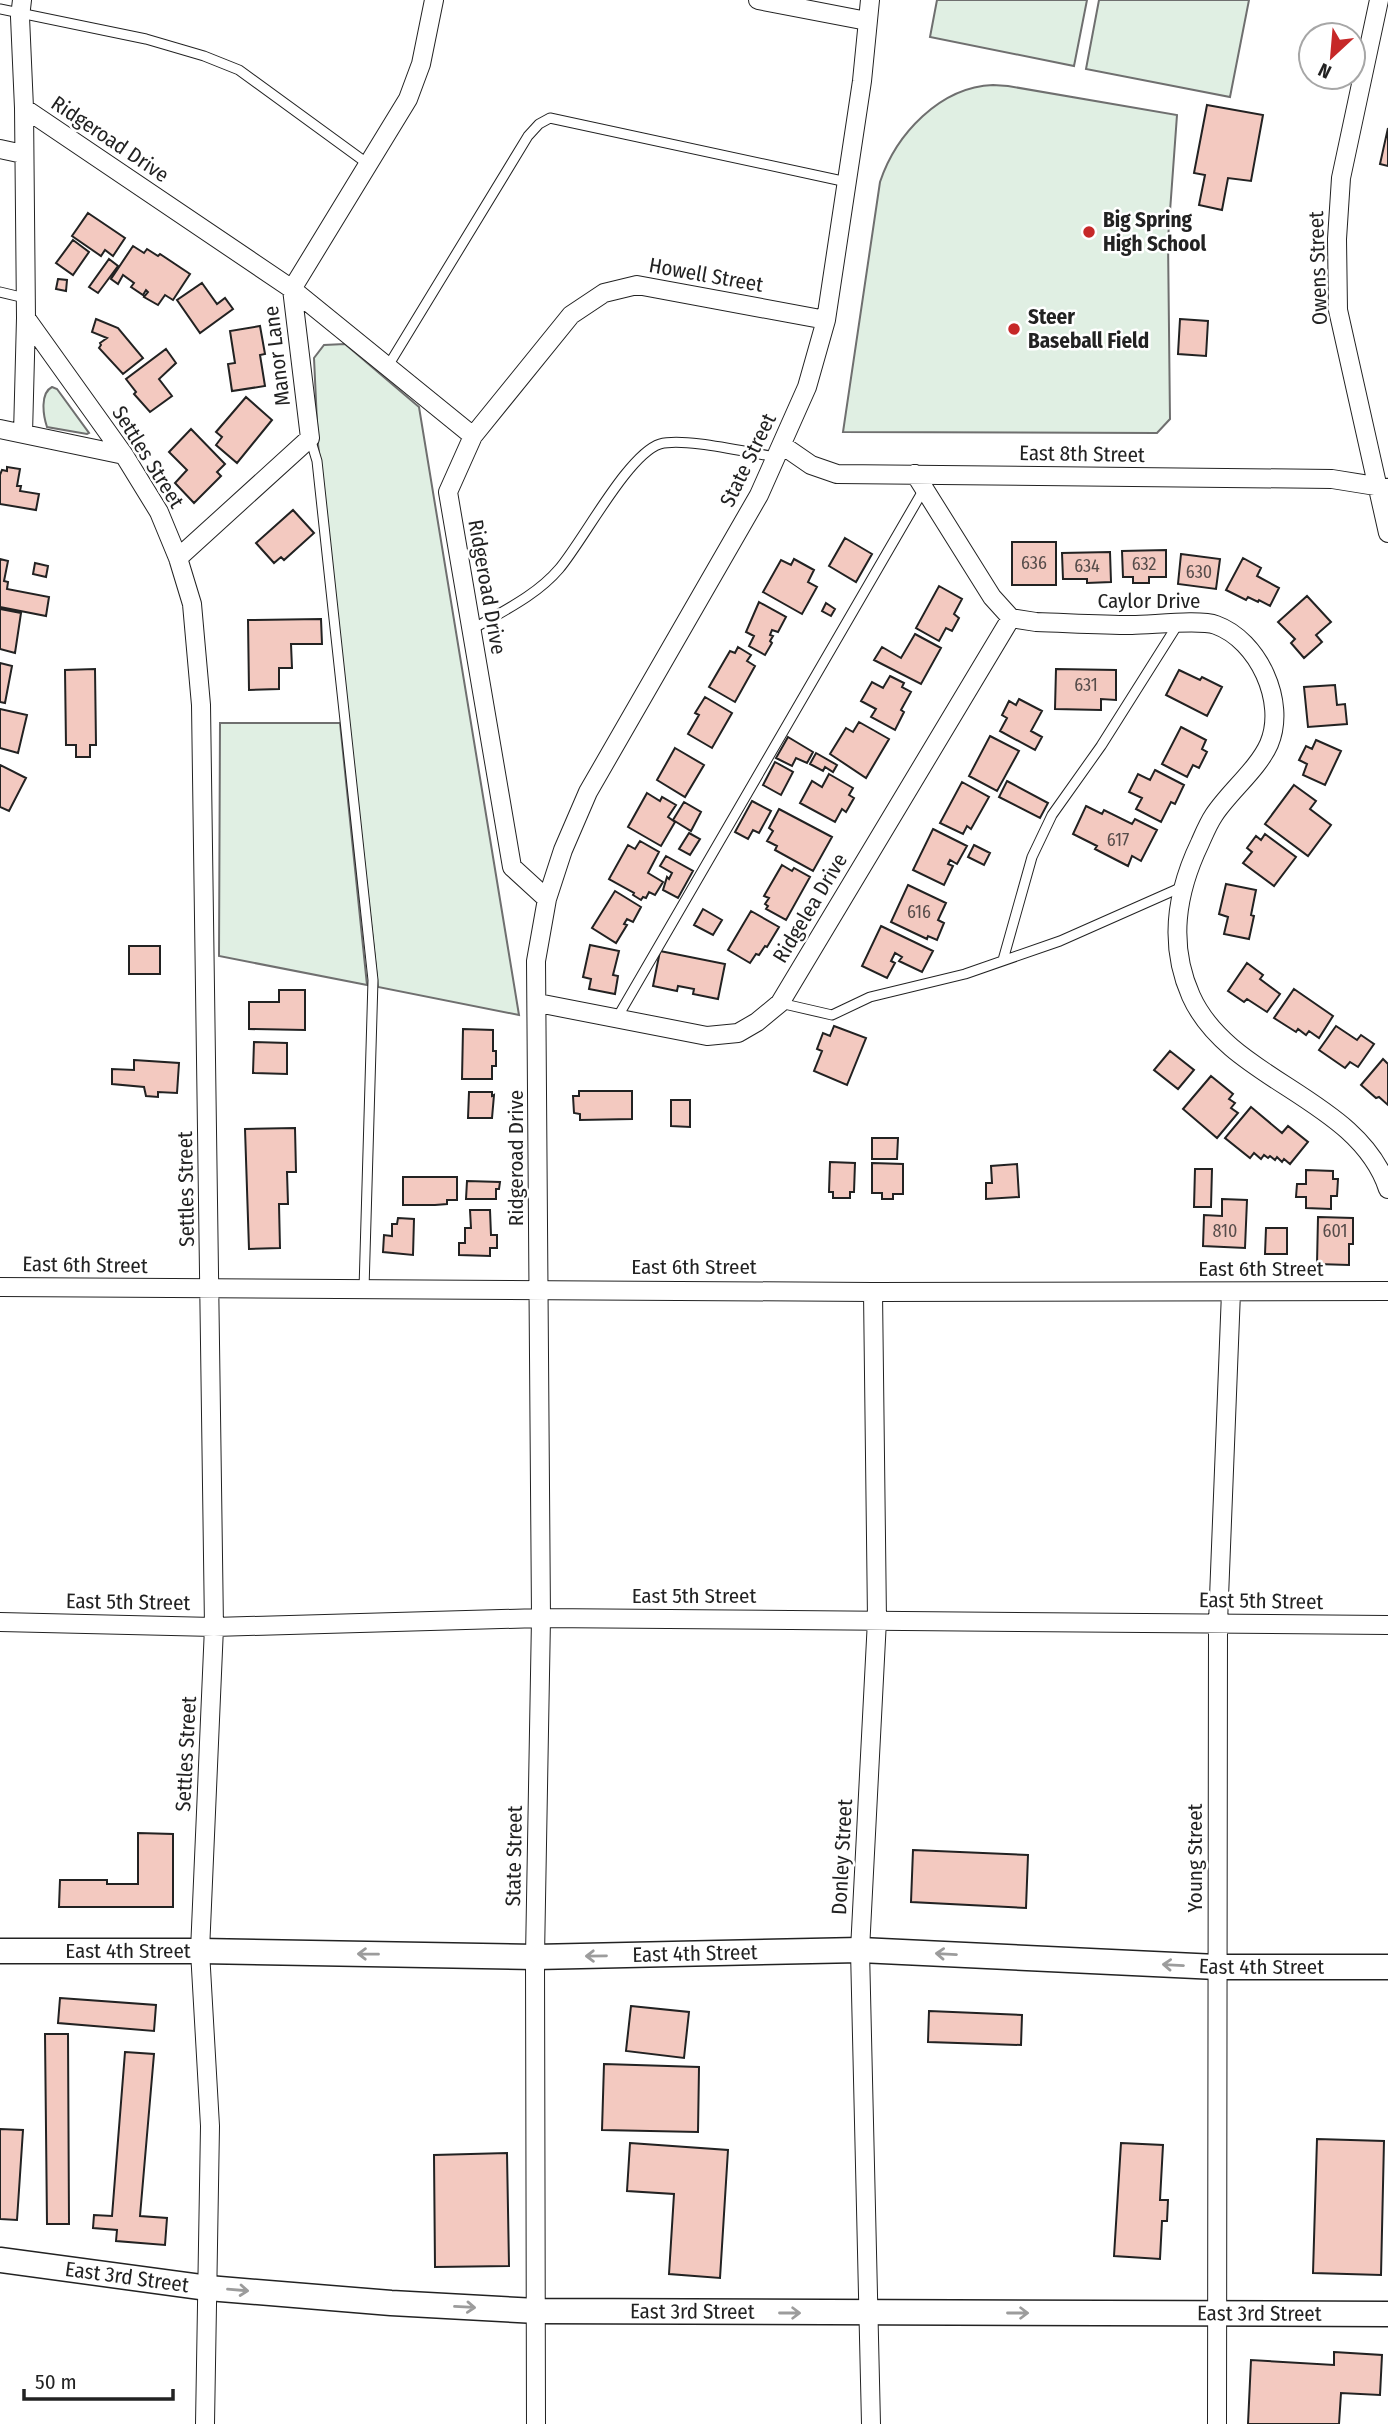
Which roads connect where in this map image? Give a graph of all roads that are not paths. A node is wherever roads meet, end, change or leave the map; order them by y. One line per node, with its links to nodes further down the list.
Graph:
1 (434, 0): 11 (street, Manor Lane)
2 (758, 0): 7 (street)
3 (870, 0): 7 (street, State Street)
4 (1379, 0): 26 (street, Owens Street)
5 (21, 7): 6 (lane); 8 (street); 11 (lane)
6 (0, 9)
7 (867, 20): 12 (street, State Street)
8 (24, 108): 10 (street); 13 (street, Ridgeroad Drive)
9 (0, 149): 10 (street)
10 (23, 154): 15 (street)
11 (368, 164): 13 (street, Manor Lane)
12 (847, 182): 17 (street, State Street); 18 (lane)
13 (292, 289): 18 (street, Ridgeroad Drive); 22 (street, Manor Lane)
14 (0, 292): 15 (lane)
15 (25, 298): 16 (street)
16 (26, 318): 20 (street); 24 (street, Settles Street)
17 (827, 320): 21 (street, Howell Street); 23 (street, State Street)
18 (388, 366): 21 (street, Ridgeroad Drive)
19 (0, 429): 20 (street)
20 (23, 434): 24 (street)
21 (473, 436): 31 (street, Ridgeroad Drive)
22 (310, 439): 28 (street); 41 (lane)
23 (779, 451): 25 (street, East 8th Street); 31 (lane); 33 (street, State Street)
24 (124, 455): 28 (street, Settles Street)
25 (919, 482): 26 (street, East 8th Street); 29 (street); 37 (lane)
26 (1383, 487): 27 (street, Owens Street)
27 (1388, 533)
28 (178, 558): 40 (street, Settles Street)
29 (1011, 618): 30 (street, Caylor Drive); 36 (street, Ridgelea Drive)
30 (1178, 623): 32 (street, Caylor Drive); 34 (lane)
31 (471, 630): 33 (street, Ridgeroad Drive)
32 (1182, 887): 34 (lane); 38 (street, Caylor Drive)
33 (547, 899): 35 (street, Ridgeroad Drive)
34 (1003, 960): 36 (lane)
35 (538, 1003): 37 (street, Ridgelea Drive); 42 (street, Ridgeroad Drive)
36 (780, 1003): 37 (street, Ridgelea Drive)
37 (617, 1018)
38 (1388, 1189)
39 (0, 1287): 40 (street, East 6th Street)
40 (211, 1289): 41 (street, East 6th Street); 51 (street, Settles Street)
41 (364, 1289): 42 (street, East 6th Street)
42 (540, 1289): 44 (street, East 6th Street); 46 (street, State Street)
43 (1388, 1291): 45 (street, East 6th Street)
44 (873, 1292): 45 (street, East 6th Street); 47 (street, Donley Street)
45 (1231, 1292): 49 (street, Young Street)
46 (541, 1618): 47 (street, East 5th Street); 51 (street, East 5th Street); 55 (street, State Street)
47 (877, 1620): 49 (street, East 5th Street); 52 (street, Donley Street)
48 (0, 1622): 51 (street, East 5th Street)
49 (1218, 1623): 50 (street, East 5th Street); 56 (street, Young Street)
50 (1388, 1625)
51 (214, 1627): 54 (street, Settles Street)
52 (860, 1950): 55 (main road, East 4th Street, one-way to 55); 56 (main road, East 4th Street, one-way to 52); 61 (street, Donley Street)
53 (0, 1951): 54 (main road, East 4th Street)
54 (200, 1951): 55 (main road, East 4th Street, one-way to 54); 59 (street, Settles Street)
55 (535, 1957): 60 (street, State Street)
56 (1217, 1967): 57 (main road, East 4th Street); 62 (street, Young Street)
57 (1388, 1967)
58 (0, 2260): 59 (main road, East 3rd Street)
59 (208, 2288): 60 (main road, East 3rd Street, one-way to 60); 64 (street, Settles Street)
60 (537, 2311): 61 (main road, East 3rd Street, one-way to 61); 65 (street, State Street)
61 (869, 2313): 62 (main road, East 3rd Street, one-way to 62); 66 (street, Donley Street)
62 (1219, 2314): 63 (main road, East 3rd Street); 67 (street, Young Street)
63 (1388, 2314)
64 (205, 2424)
65 (536, 2424)
66 (871, 2424)
67 (1217, 2424)

